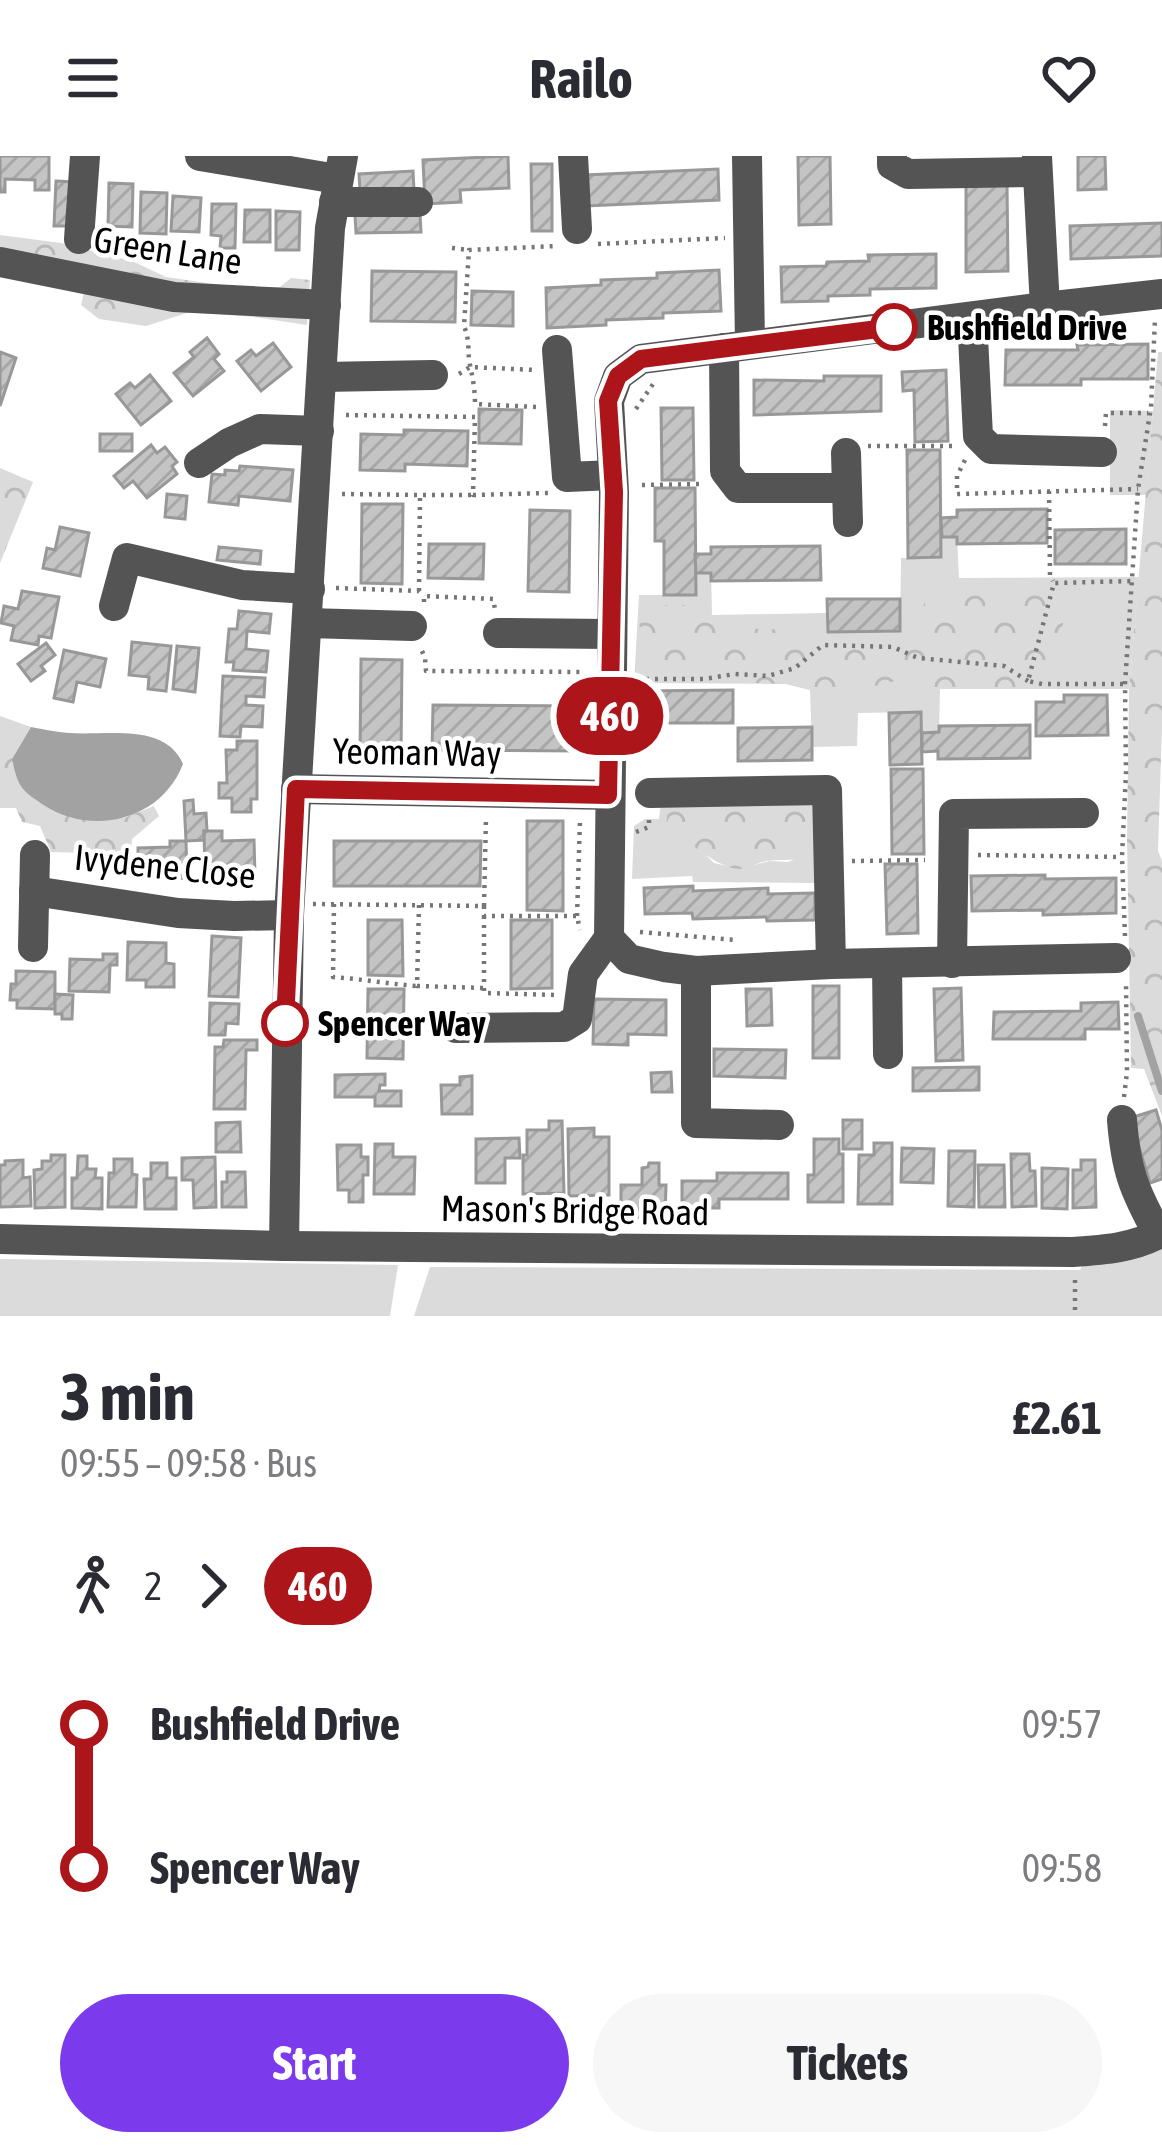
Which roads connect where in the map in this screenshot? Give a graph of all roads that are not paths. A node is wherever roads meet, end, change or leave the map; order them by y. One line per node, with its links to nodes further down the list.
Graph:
1 (85, 156): 9 (street)
2 (573, 156): 10 (street)
3 (747, 156): 16 (street)
4 (892, 156): 6 (street)
5 (216, 157): 7 (street)
6 (1036, 164): 14 (street)
7 (338, 179): 8 (street); 13 (street)
8 (418, 202)
9 (79, 239)
10 (574, 240)
11 (0, 262): 13 (street, Green Lane)
12 (1158, 295): 14 (street)
13 (326, 305): 19 (street)
14 (1045, 307): 15 (street)
15 (972, 317): 16 (street); 21 (street)
16 (737, 346): 24 (street); 25 (street)
17 (558, 362): 24 (street)
18 (433, 375): 19 (street)
19 (322, 377): 20 (street)
20 (319, 423): 23 (street); 27 (street)
21 (1102, 452)
22 (846, 453): 25 (street)
23 (199, 463)
24 (613, 480): 32 (street)
25 (846, 488): 26 (street)
26 (848, 522)
27 (318, 588): 28 (street); 29 (street)
28 (114, 606)
29 (308, 623): 30 (street); 33 (street)
30 (412, 626)
31 (498, 633): 32 (street)
32 (611, 634): 35 (street)
33 (296, 789): 35 (street, Yeoman Way); 39 (street)
34 (650, 793): 45 (street)
35 (608, 795): 41 (street)
36 (1084, 813): 44 (street)
37 (34, 855): 38 (street)
38 (34, 891): 39 (street, Ivydene Close); 40 (street)
39 (289, 909): 53 (street)
40 (33, 947)
41 (602, 947): 46 (street); 47 (street)
42 (1122, 959): 44 (street)
43 (886, 963): 44 (street); 45 (street); 48 (street)
44 (952, 963)
45 (831, 964): 46 (street)
46 (696, 971): 50 (street)
47 (456, 1028)
48 (888, 1054)
49 (1122, 1120): 51 (street)
50 (779, 1124)
51 (1156, 1235): 53 (street, Mason's Bridge Road)
52 (0, 1239): 53 (street, Mason's Bridge Road)
53 (284, 1246)

